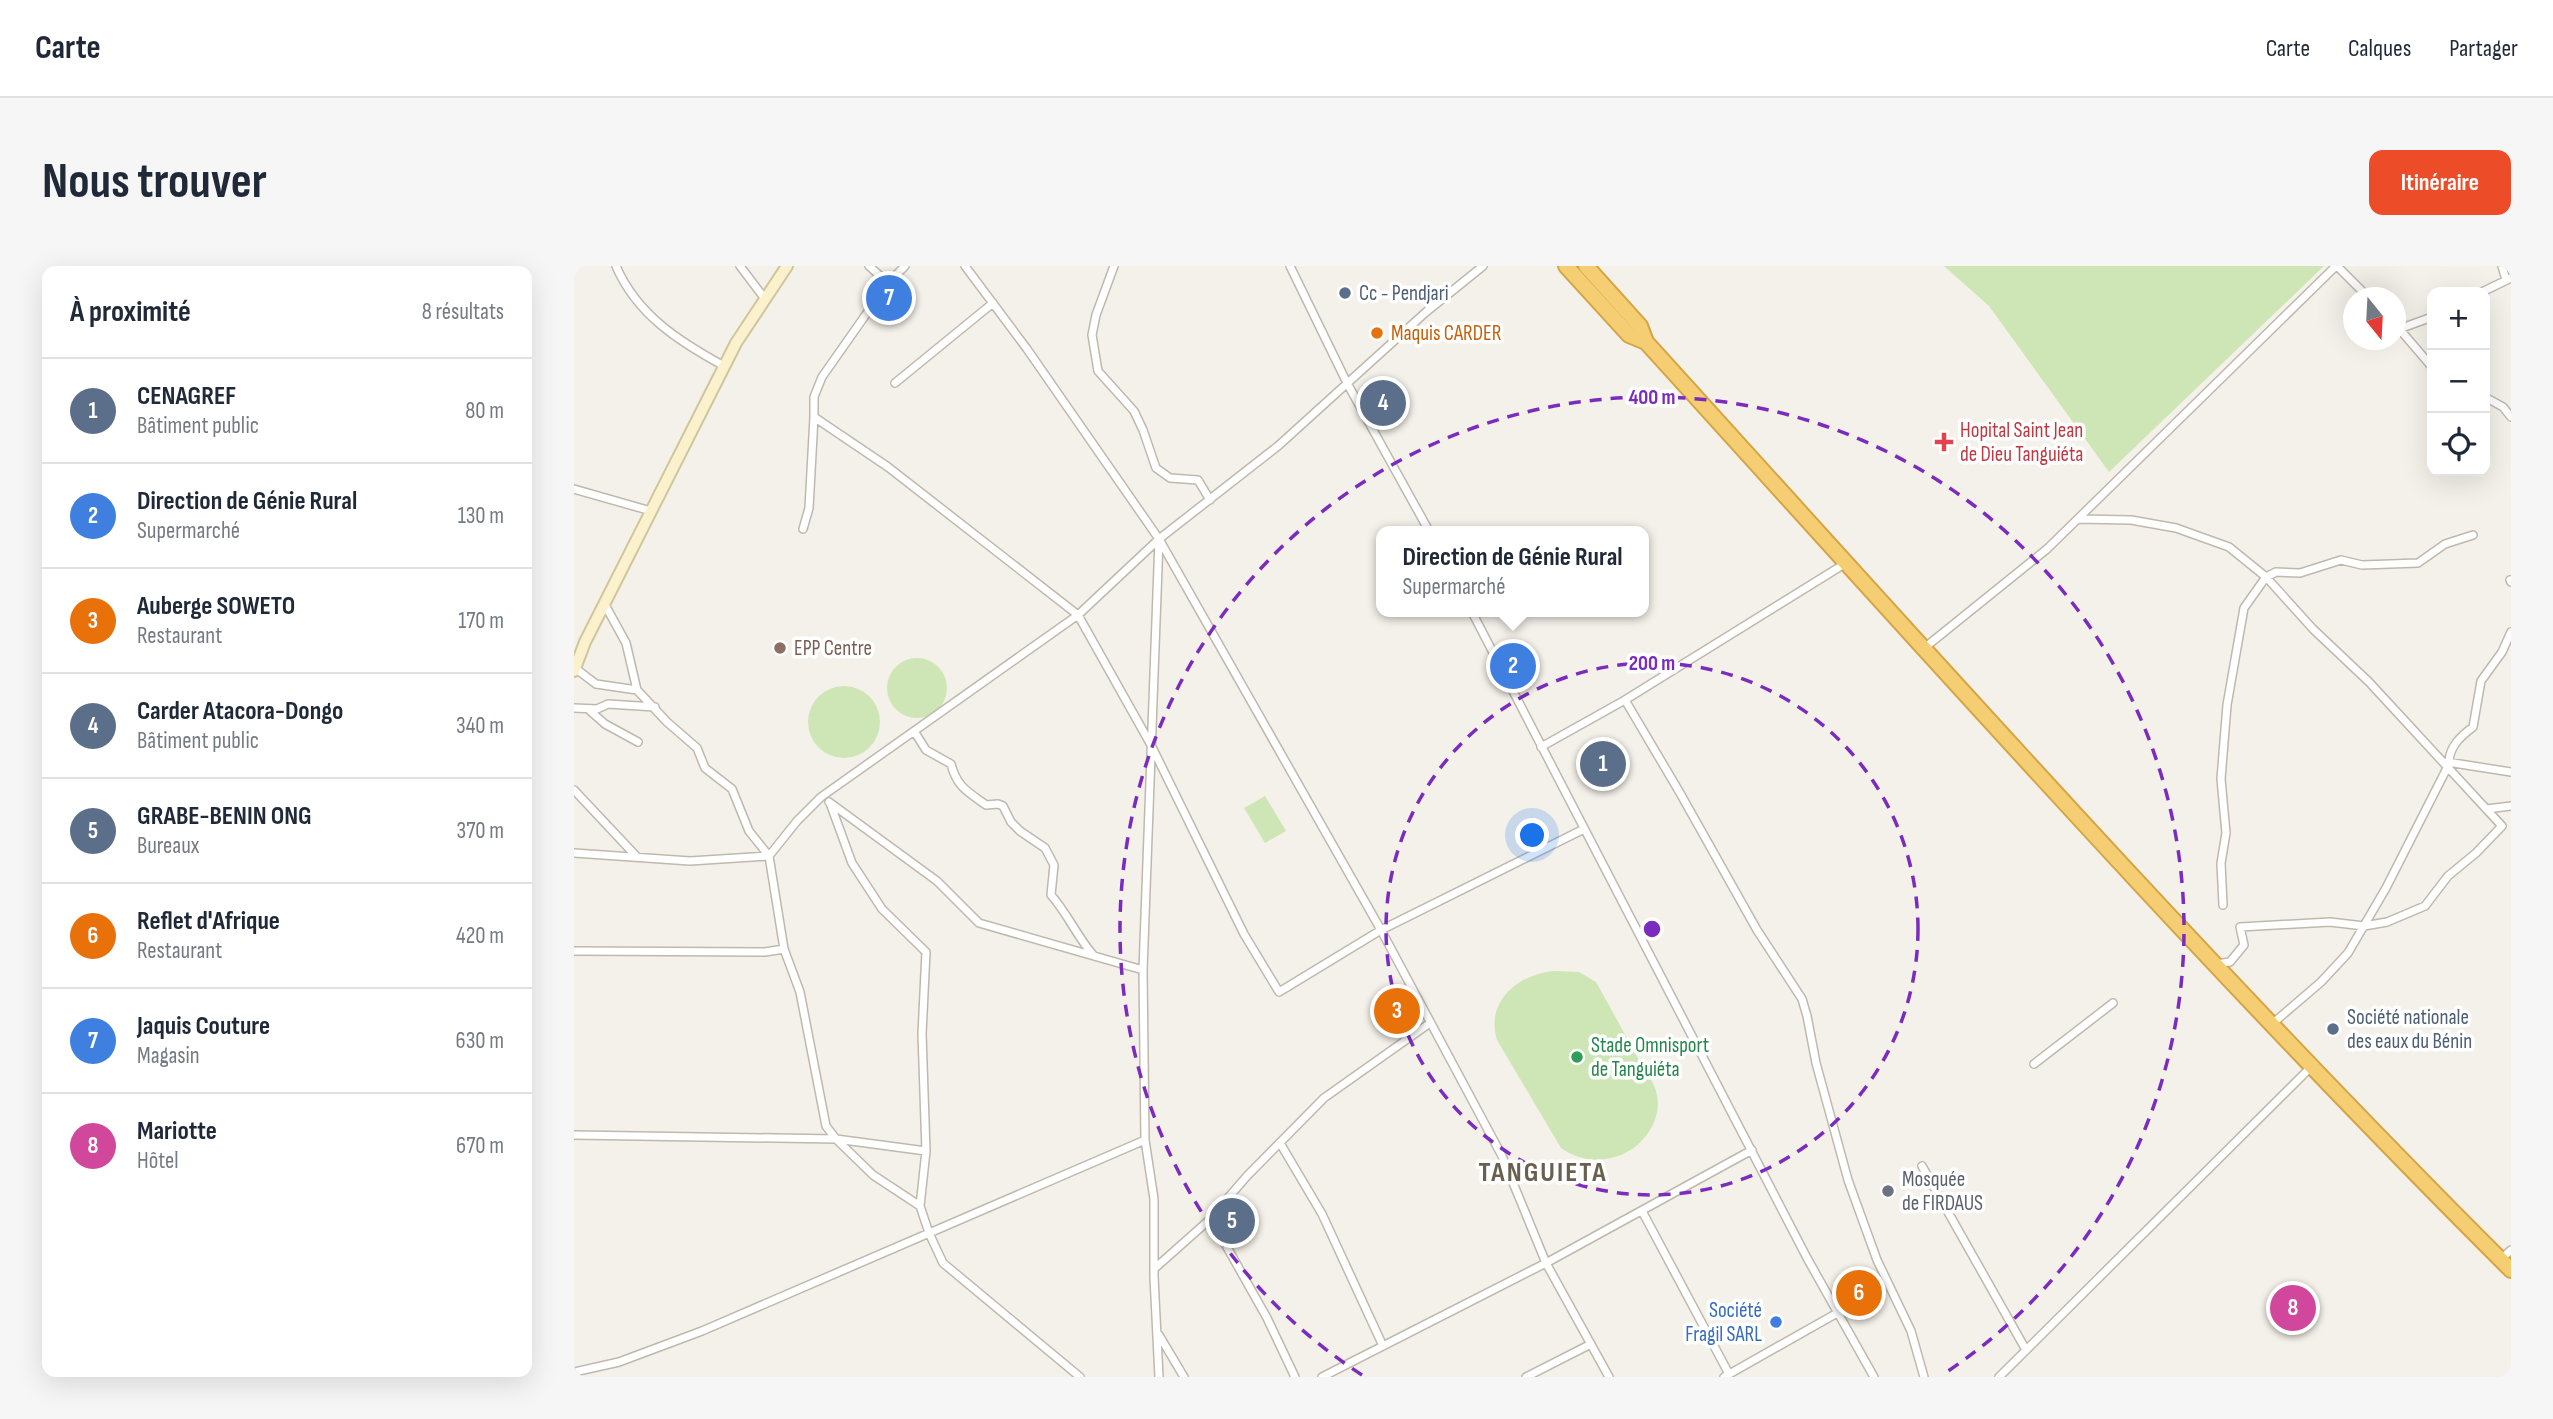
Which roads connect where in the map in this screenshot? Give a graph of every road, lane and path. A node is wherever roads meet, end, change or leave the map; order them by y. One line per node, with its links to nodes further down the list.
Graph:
1 (616, 266): 25 (street)
2 (740, 266): 18 (street)
3 (787, 266): 18 (street)
4 (869, 266): 15 (street)
5 (905, 266): 15 (street)
6 (965, 266): 19 (street)
7 (1114, 266): 32 (street)
8 (1290, 266): 27 (street)
9 (1483, 266): 27 (street)
10 (1566, 266): 23 (highway)
11 (1586, 266): 23 (highway)
12 (2336, 266): 16 (street); 34 (street)
13 (2502, 266): 14 (street)
14 (2509, 279): 17 (street)
15 (888, 283): 29 (street)
16 (2358, 287)
17 (2490, 288)
18 (765, 299): 25 (street)
19 (993, 303): 26 (street); 38 (street)
20 (2427, 318): 21 (street)
21 (2406, 324)
22 (2406, 337): 24 (street)
23 (1646, 342): 39 (highway)
24 (2427, 361)
25 (724, 366): 33 (street)
26 (895, 383)
27 (1347, 383): 32 (street); 35 (street)
28 (2490, 400): 30 (street)
29 (814, 417): 36 (street); 42 (street)
30 (2511, 417)
31 (574, 489): 33 (street)
32 (1210, 500): 38 (street)
33 (651, 512): 41 (street)
34 (2078, 519): 40 (street); 45 (street)
35 (1426, 526)
36 (803, 529)
37 (2473, 535): 40 (street)
38 (1159, 539): 42 (street); 54 (street); 69 (street)
39 (1846, 563): 45 (highway); 48 (street)
40 (2266, 577): 56 (street); 67 (street)
41 (604, 603): 46 (street); 47 (street)
42 (1078, 615): 52 (street); 54 (street)
43 (1475, 617): 55 (street)
44 (2511, 632): 56 (street)
45 (1922, 649): 73 (highway)
46 (575, 669): 47 (street)
47 (637, 690): 49 (street)
48 (1625, 700): 55 (street); 109 (street)
49 (655, 707): 51 (street); 65 (street)
50 (574, 708): 51 (street)
51 (587, 709): 53 (street)
52 (914, 731): 59 (street); 72 (street)
53 (638, 741)
54 (1151, 745): 69 (street); 74 (street)
55 (1541, 747): 63 (street)
56 (2446, 764): 57 (street); 62 (street); 68 (street)
57 (2511, 772)
58 (574, 790): 66 (street)
59 (821, 797): 60 (street); 65 (street)
60 (830, 803): 72 (street); 85 (street)
61 (2511, 806): 62 (street)
62 (2487, 809): 68 (street)
63 (1584, 829): 69 (street); 84 (street)
64 (574, 853): 66 (street)
65 (769, 856): 66 (street); 70 (street)
66 (637, 857)
67 (2223, 905)
68 (2364, 926): 73 (street); 77 (street)
69 (1381, 929): 76 (street)
70 (784, 949): 71 (street); 81 (street)
71 (574, 951)
72 (1094, 956): 74 (street)
73 (2213, 964): 77 (highway)
74 (1143, 970): 82 (street)
75 (2113, 1003): 78 (street)
76 (1430, 1023): 83 (street); 92 (street)
77 (2272, 1024): 79 (highway)
78 (2034, 1064)
79 (2311, 1067): 91 (highway); 98 (street)
80 (574, 1135): 81 (street)
81 (836, 1139): 85 (street); 87 (street)
82 (1145, 1140): 90 (street); 93 (street)
83 (1280, 1143): 89 (street); 97 (street)
84 (1752, 1150): 88 (street); 94 (street)
85 (926, 1151): 87 (street)
86 (1922, 1166): 98 (street)
87 (920, 1206): 90 (street)
88 (1642, 1212): 92 (street); 100 (street)
89 (1208, 1221): 93 (street); 104 (street)
90 (929, 1233): 99 (street); 101 (street)
91 (2507, 1260)
92 (1546, 1263): 96 (street); 97 (street)
93 (1154, 1269): 95 (street)
94 (1839, 1312): 100 (street); 108 (street)
95 (1157, 1332): 102 (street); 103 (street)
96 (1591, 1344): 106 (street); 107 (street)
97 (1383, 1346): 105 (street)
98 (2026, 1350): 110 (street)
99 (574, 1372)
100 (1727, 1376)
101 (1080, 1377)
102 (1159, 1377)
103 (1184, 1377)
104 (1295, 1377)
105 (1322, 1377)
106 (1526, 1377)
107 (1609, 1377)
108 (1874, 1377)
109 (1924, 1377)
110 (1999, 1377)

